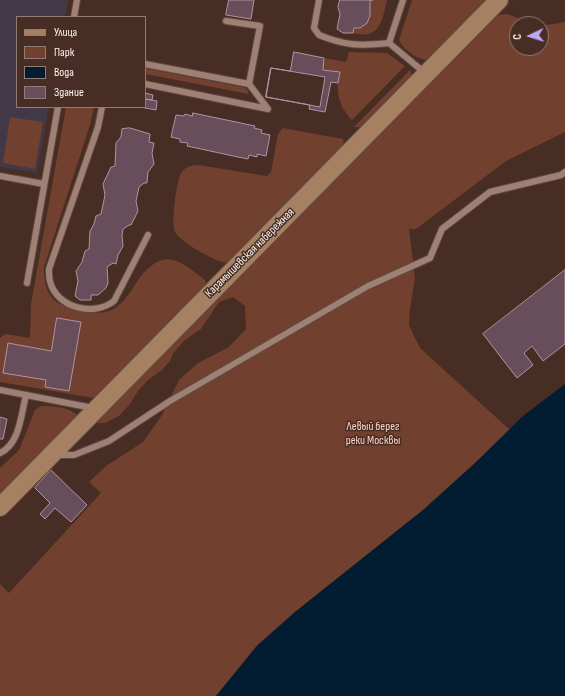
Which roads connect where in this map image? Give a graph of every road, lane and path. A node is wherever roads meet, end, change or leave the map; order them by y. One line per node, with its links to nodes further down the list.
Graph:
1 (77, 0): 5 (lane)
2 (319, 0): 7 (lane)
3 (403, 0): 7 (lane)
4 (499, 0): 9 (street, Карамышевская набережная)
5 (74, 16)
6 (226, 21): 11 (lane)
7 (389, 43): 9 (lane)
8 (146, 64): 11 (lane)
9 (426, 74): 21 (street, Карамышевская набережная)
10 (146, 84): 11 (lane)
11 (249, 84)
12 (58, 108): 16 (lane)
13 (102, 108): 17 (lane)
14 (565, 172): 23 (lane)
15 (0, 176): 16 (lane)
16 (44, 184): 18 (lane)
17 (148, 235)
18 (27, 283)
19 (0, 390): 20 (lane)
20 (26, 395): 21 (lane); 22 (lane)
21 (97, 409): 23 (street, Карамышевская набережная)
22 (0, 453)
23 (51, 455): 24 (street, Карамышевская набережная)
24 (0, 507)

